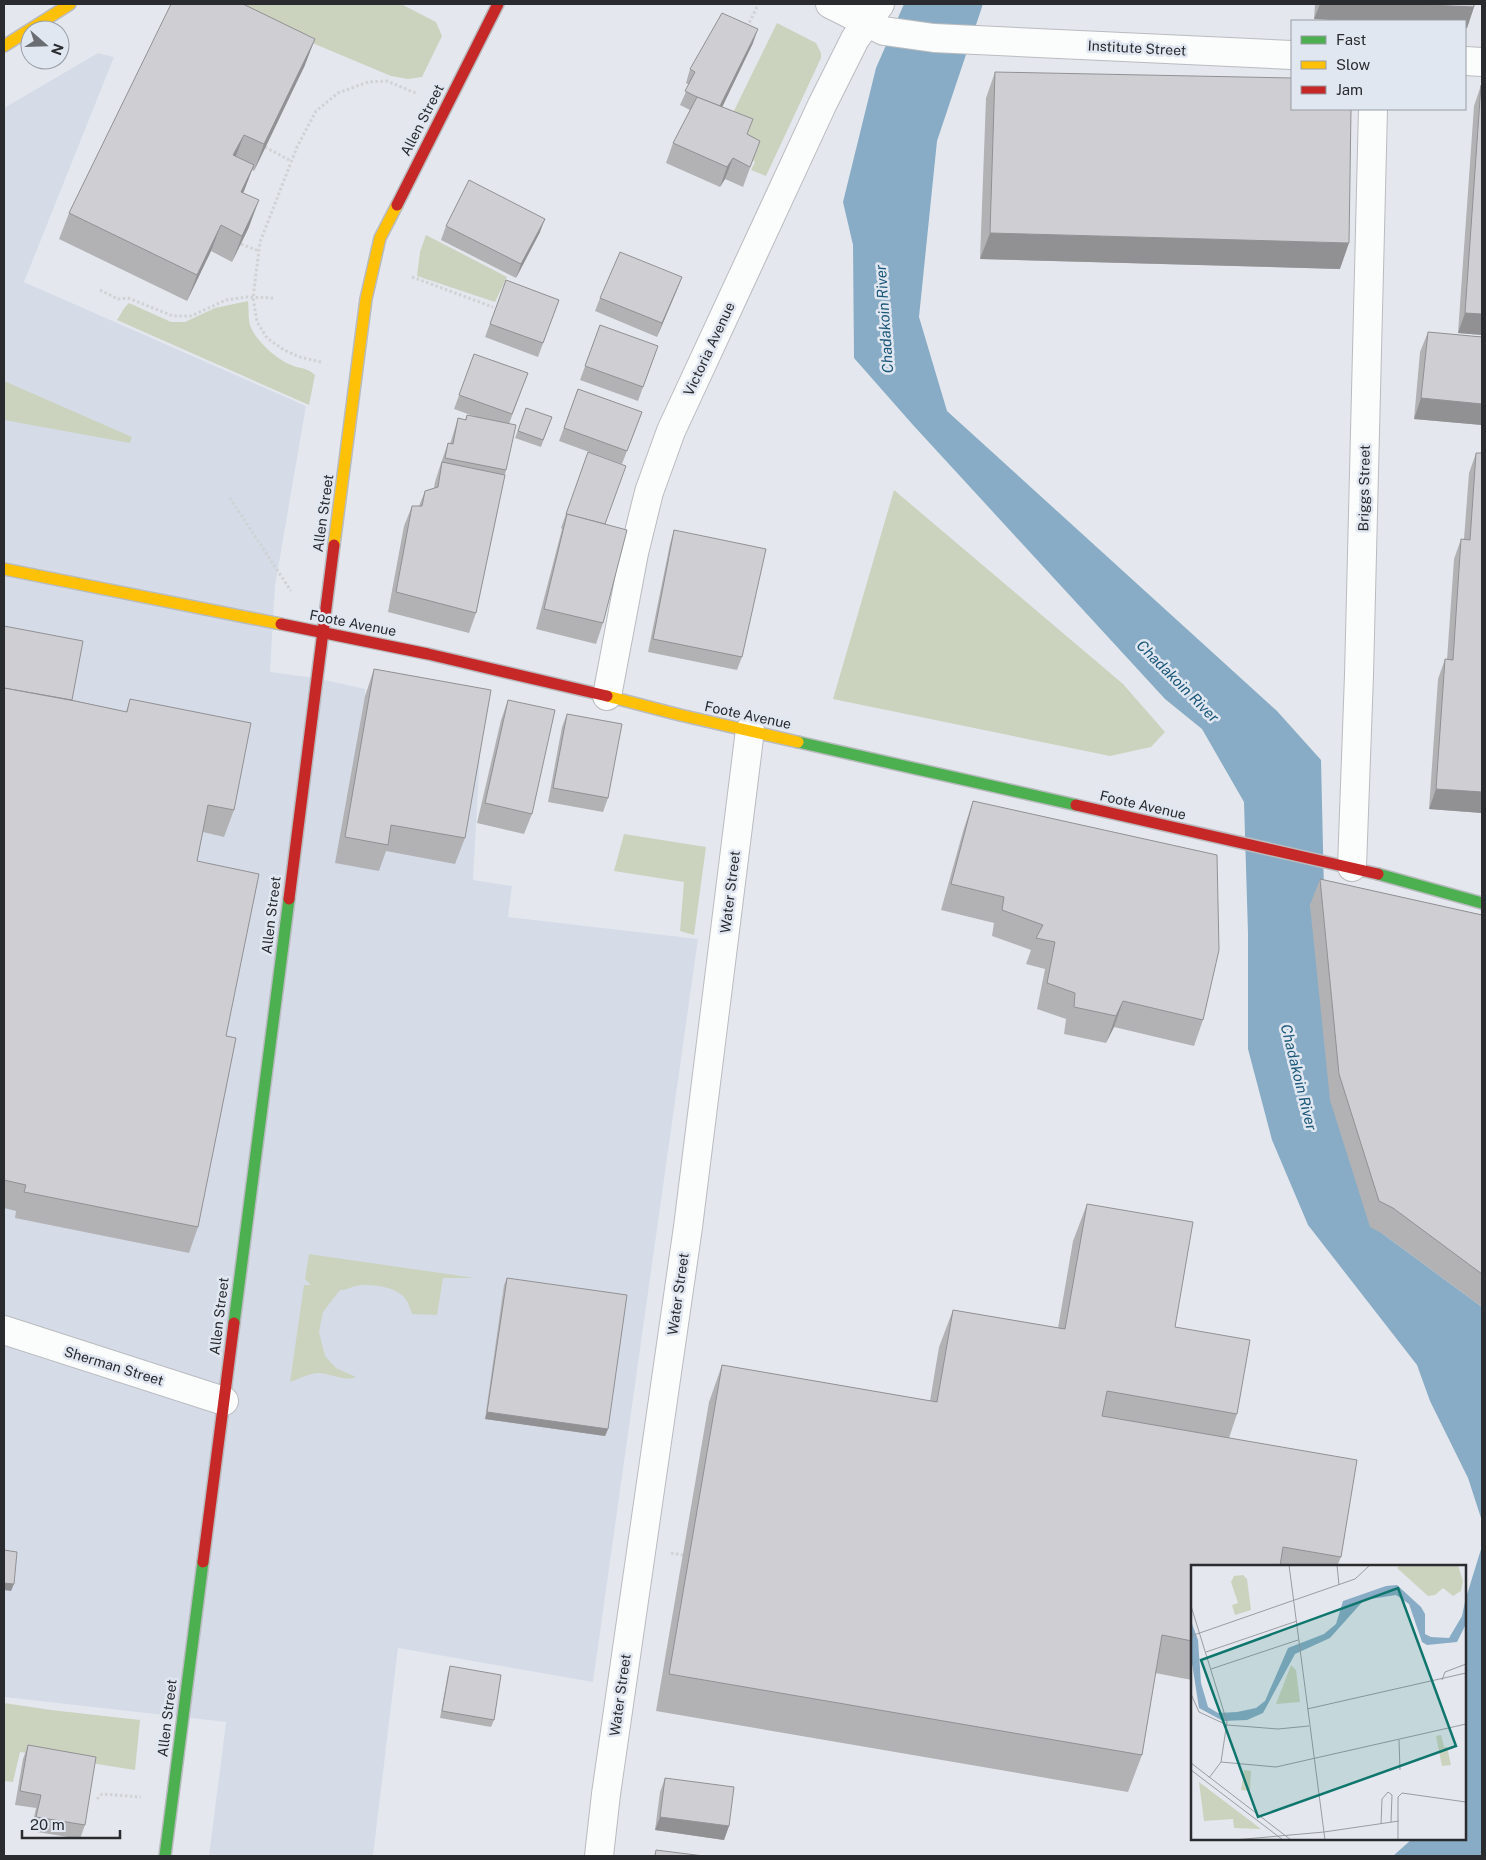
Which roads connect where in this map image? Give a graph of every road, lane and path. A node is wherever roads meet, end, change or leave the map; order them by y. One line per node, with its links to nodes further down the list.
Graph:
1 (70, 4): 7 (main road)
2 (498, 4): 26 (main road, Allen Street)
3 (830, 4): 5 (street)
4 (757, 7): 6 (path)
5 (876, 19): 8 (street, Institute Street); 27 (street, Victoria Avenue)
6 (743, 33)
7 (4, 46)
8 (1291, 55)
9 (1466, 61): 10 (street)
10 (1482, 62)
11 (421, 95): 14 (path)
12 (1373, 110): 29 (street, Briggs Street)
13 (265, 147): 14 (path)
14 (291, 162): 16 (path)
15 (240, 244): 16 (path)
16 (259, 251): 19 (path)
17 (412, 276): 21 (path)
18 (100, 290): 19 (path)
19 (253, 298): 20 (path); 22 (path)
20 (273, 298)
21 (493, 307)
22 (321, 362)
23 (230, 498): 25 (path)
24 (4, 569): 26 (main road, Foote Avenue)
25 (291, 591)
26 (322, 632): 27 (main road, Foote Avenue); 32 (main road, Allen Street)
27 (607, 696): 28 (main road, Foote Avenue)
28 (750, 730): 29 (main road, Foote Avenue); 38 (street, Water Street)
29 (1342, 865): 30 (main road, Foote Avenue)
30 (1482, 903)
31 (4, 1330): 32 (street, Sherman Street)
32 (224, 1401): 37 (main road, Allen Street)
33 (670, 1553): 34 (path)
34 (682, 1555)
35 (149, 1798): 36 (path)
36 (96, 1799)
37 (165, 1856)
38 (600, 1856)

